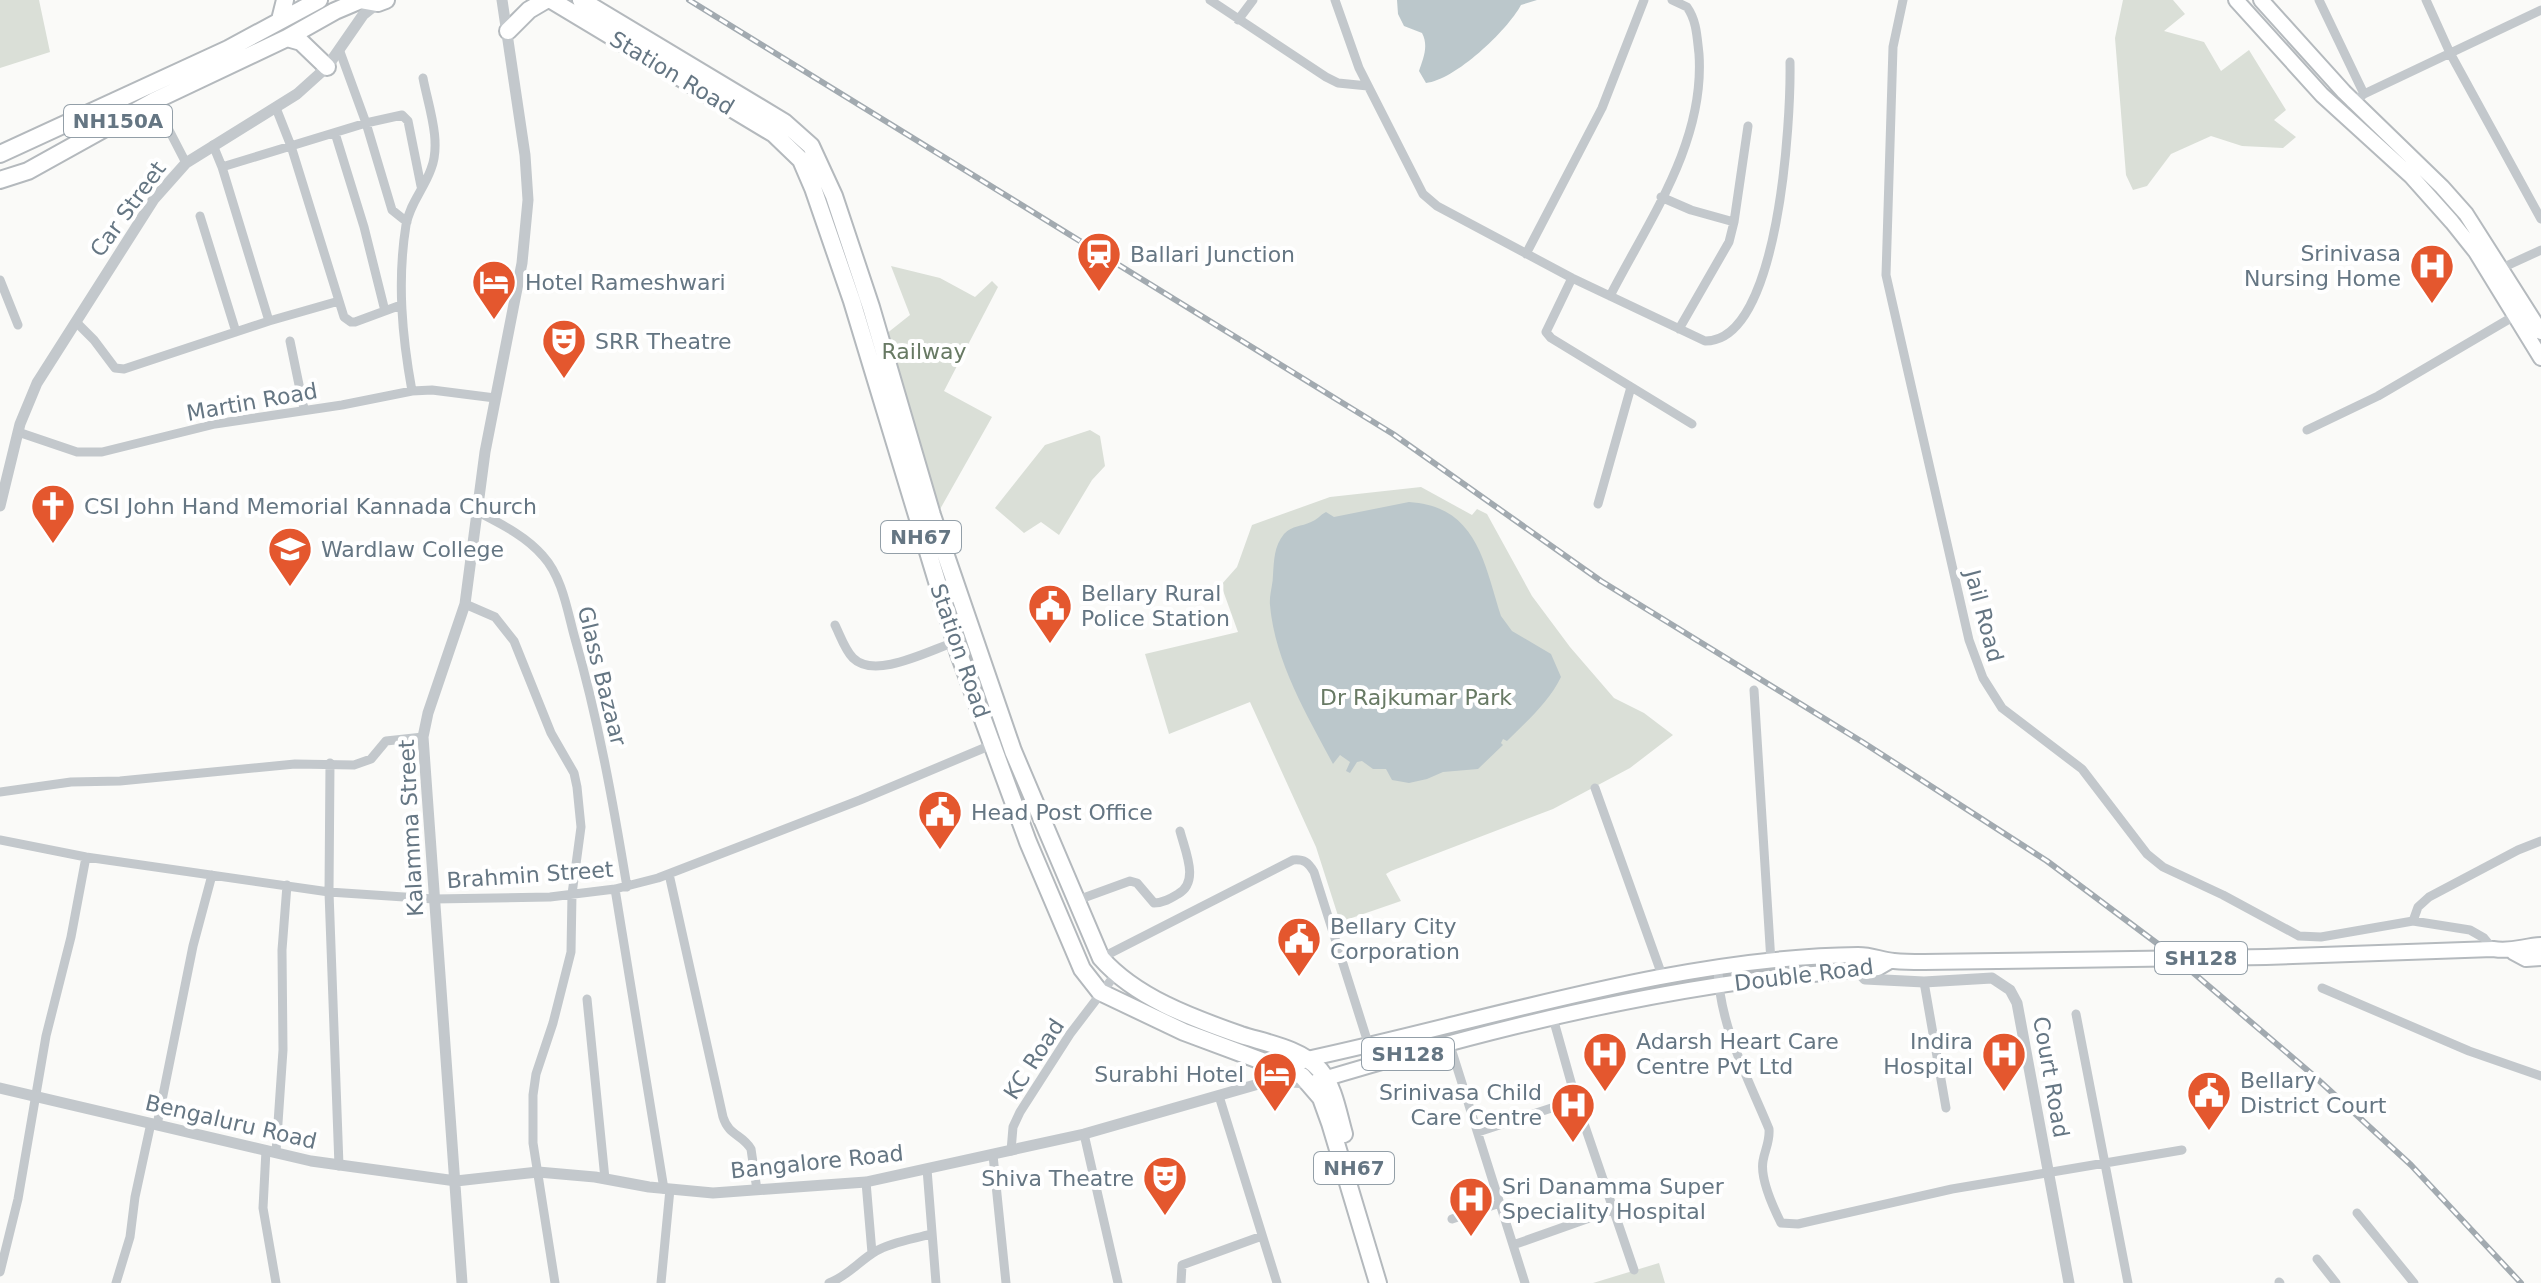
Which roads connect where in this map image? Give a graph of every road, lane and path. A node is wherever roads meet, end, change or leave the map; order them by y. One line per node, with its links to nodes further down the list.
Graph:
1 (285, 0): 19 (highway)
2 (361, 0): 16 (highway); 22 (highway, NH150A)
3 (502, 0): 21 (street, Kalamma Street)
4 (549, 0): 21 (highway); 40 (highway, Station Road / NH67)
5 (581, 0): 40 (highway, Station Road / NH67)
6 (1210, 0): 20 (street)
7 (1253, 0): 20 (street)
8 (1335, 0): 28 (street)
9 (1644, 0): 50 (street)
10 (1672, 0): 44 (street)
11 (1903, 0): 100 (street, Jail Road)
12 (2236, 0): 32 (main road)
13 (2261, 0): 29 (main road)
14 (2319, 0): 29 (street)
15 (2426, 0): 24 (street)
16 (382, 2): 23 (street, Car Street)
17 (311, 4): 19 (highway, NH150A)
18 (2540, 5): 24 (street)
19 (280, 20): 38 (highway, NH150A)
20 (1238, 20): 28 (street)
21 (508, 31): 69 (street, Kalamma Street)
22 (287, 38): 26 (highway); 30 (highway, NH150A)
23 (339, 49): 26 (street, Car Street); 33 (street)
24 (2450, 53): 29 (street); 46 (street)
25 (1790, 62): 62 (street)
26 (327, 67): 31 (street, Car Street)
27 (423, 78): 43 (street)
28 (1368, 86): 50 (street)
29 (2359, 98): 32 (street); 51 (main road)
30 (154, 101): 39 (street); 42 (highway, NH150A)
31 (276, 108): 36 (street, Car Street); 37 (street)
32 (2336, 108): 58 (main road)
33 (366, 123): 35 (street); 43 (street); 47 (street)
34 (1748, 126): 48 (street)
35 (335, 133): 37 (street); 57 (street)
36 (213, 145): 39 (street, Car Street); 41 (street)
37 (291, 146): 41 (street); 55 (street)
38 (0, 154)
39 (186, 163): 60 (street, Car Street)
40 (811, 163): 80 (highway, Station Road / NH67); 83 (highway, Station Road / NH67)
41 (222, 167): 59 (street)
42 (0, 180)
43 (421, 186): 47 (street)
44 (1661, 197): 48 (street); 54 (street)
45 (200, 216): 63 (street)
46 (2541, 219)
47 (407, 222): 56 (street)
48 (1734, 222): 62 (street)
49 (2541, 250): 51 (street)
50 (1526, 254): 52 (street)
51 (2502, 268): 64 (main road)
52 (1572, 278): 54 (street); 67 (street)
53 (0, 280): 61 (street)
54 (1610, 296): 62 (street)
55 (339, 301): 57 (street); 59 (street)
56 (401, 305): 57 (street); 68 (street)
57 (385, 311)
58 (2516, 315): 66 (main road); 72 (street)
59 (269, 321): 63 (street)
60 (76, 322): 63 (street); 73 (street, Car Street)
61 (18, 325)
62 (1679, 329)
63 (236, 332)
64 (2541, 332)
65 (290, 341): 70 (street)
66 (2541, 358)
67 (1631, 387): 71 (street); 75 (street)
68 (412, 391): 69 (street, Martin Road); 70 (street, Martin Road)
69 (495, 398): 77 (street, Kalamma Street)
70 (304, 409): 73 (street, Martin Road)
71 (1692, 424)
72 (2307, 430)
73 (18, 432): 74 (street, Car Street)
74 (2, 490): 76 (street, Car Street)
75 (1598, 504)
76 (0, 506)
77 (478, 512): 78 (street, Kalamma Street); 94 (street, Glass Bazaar)
78 (465, 604): 82 (street, Kalamma Street); 97 (street)
79 (835, 625): 80 (street)
80 (955, 642): 83 (highway, Station Road / NH67)
81 (1754, 690): 107 (street)
82 (423, 737): 84 (street); 98 (street, Kalamma Street)
83 (1001, 741): 91 (street, Brahmin Street); 99 (highway, NH67); 115 (highway, Station Road / NH67)
84 (330, 763): 86 (street); 96 (street)
85 (1595, 788): 111 (street)
86 (0, 792)
87 (1180, 831): 99 (street)
88 (0, 840): 90 (street, Brahmin Street)
89 (2541, 841): 100 (street)
90 (86, 857): 92 (street, Brahmin Street); 128 (street)
91 (669, 874): 94 (street, Brahmin Street); 147 (street)
92 (212, 875): 93 (street, Brahmin Street); 131 (street)
93 (287, 885): 96 (street, Brahmin Street); 135 (street)
94 (627, 887): 95 (street, Brahmin Street)
95 (615, 889): 97 (street, Brahmin Street); 146 (street)
96 (329, 892): 98 (street, Brahmin Street); 139 (street)
97 (572, 894): 98 (street, Brahmin Street); 141 (street)
98 (434, 899): 144 (street, Kalamma Street)
99 (1075, 901): 104 (highway, NH67)
100 (2413, 921): 102 (street, Jail Road)
101 (2541, 945): 103 (main road, SH128)
102 (2493, 949): 103 (main road, SH128); 106 (main road, SH128)
103 (2513, 952): 105 (main road, SH128)
104 (1101, 958): 110 (highway, NH67); 120 (street)
105 (2541, 958)
106 (1890, 961): 107 (main road, Double Road / SH128); 109 (main road, Double Road / SH128)
107 (1771, 962): 108 (main road, Double Road / SH128)
108 (1718, 969): 111 (main road, Double Road / SH128); 113 (street)
109 (1857, 970): 112 (street, Court Road); 113 (main road, Double Road / SH128)
110 (1115, 975): 115 (street, KC Road); 121 (highway, NH67)
111 (1663, 978): 120 (main road, Double Road / SH128)
112 (1924, 982): 130 (street); 142 (street, Court Road)
113 (1719, 985): 118 (main road, Double Road / SH128); 142 (street)
114 (2322, 988): 123 (street)
115 (1100, 992): 122 (highway); 136 (street, KC Road)
116 (587, 999): 143 (street)
117 (2076, 1014): 138 (street)
118 (1553, 1018): 119 (main road, Double Road / SH128); 129 (street)
119 (1449, 1042): 124 (main road, Double Road / SH128); 132 (street)
120 (1369, 1046): 121 (main road, Double Road / SH128)
121 (1307, 1059): 122 (main road, SH128); 124 (highway, NH67)
122 (1287, 1069): 124 (highway); 125 (street, Bangalore Road)
123 (2541, 1076)
124 (1317, 1080): 125 (street, Bangalore Road); 170 (highway, NH67); 171 (highway, NH67)
125 (1269, 1081): 127 (street, Bangalore Road)
126 (0, 1088): 128 (street, Bengaluru Road)
127 (1219, 1096): 133 (street, Bangalore Road); 153 (street)
128 (35, 1097): 131 (street, Bengaluru Road); 158 (street)
129 (1576, 1100): 132 (street); 149 (street)
130 (1946, 1108)
131 (154, 1124): 135 (street, Bengaluru Road); 159 (street)
132 (1478, 1132): 148 (street)
133 (1084, 1134): 136 (street, Bangalore Road); 167 (street)
134 (2182, 1150): 138 (street)
135 (271, 1151): 139 (street, Bengaluru Road); 160 (street)
136 (1011, 1151): 137 (street, Bangalore Road)
137 (993, 1155): 140 (street, Bangalore Road); 166 (street)
138 (2105, 1165): 142 (street); 174 (street)
139 (339, 1166): 144 (street, Bengaluru Road)
140 (927, 1169): 145 (street, Bangalore Road); 152 (street)
141 (538, 1172): 143 (street, Bangalore Road); 144 (street, Bangalore Road); 162 (street)
142 (2047, 1173): 173 (street, Court Road)
143 (605, 1179): 146 (street, Bangalore Road)
144 (456, 1181): 161 (street, Kalamma Street)
145 (866, 1182): 147 (street, Bangalore Road); 155 (street)
146 (667, 1189): 147 (street, Bangalore Road); 163 (street)
147 (757, 1190)
148 (1500, 1203): 151 (street); 154 (street)
149 (1612, 1210): 154 (street); 157 (street)
150 (2357, 1213): 176 (street)
151 (1452, 1219)
152 (931, 1234): 155 (street); 165 (street)
153 (1262, 1236): 168 (street); 169 (street)
154 (1513, 1245): 172 (street)
155 (872, 1253): 164 (street)
156 (2317, 1259): 175 (street)
157 (1634, 1270)
158 (0, 1272)
159 (116, 1283)
160 (276, 1283)
161 (462, 1283)
162 (555, 1283)
163 (661, 1283)
164 (829, 1283)
165 (936, 1283)
166 (1006, 1283)
167 (1118, 1283)
168 (1181, 1283)
169 (1277, 1283)
170 (1378, 1283)
171 (1389, 1283)
172 (1525, 1283)
173 (2069, 1283)
174 (2128, 1283)
175 (2336, 1283)
176 (2414, 1283)

